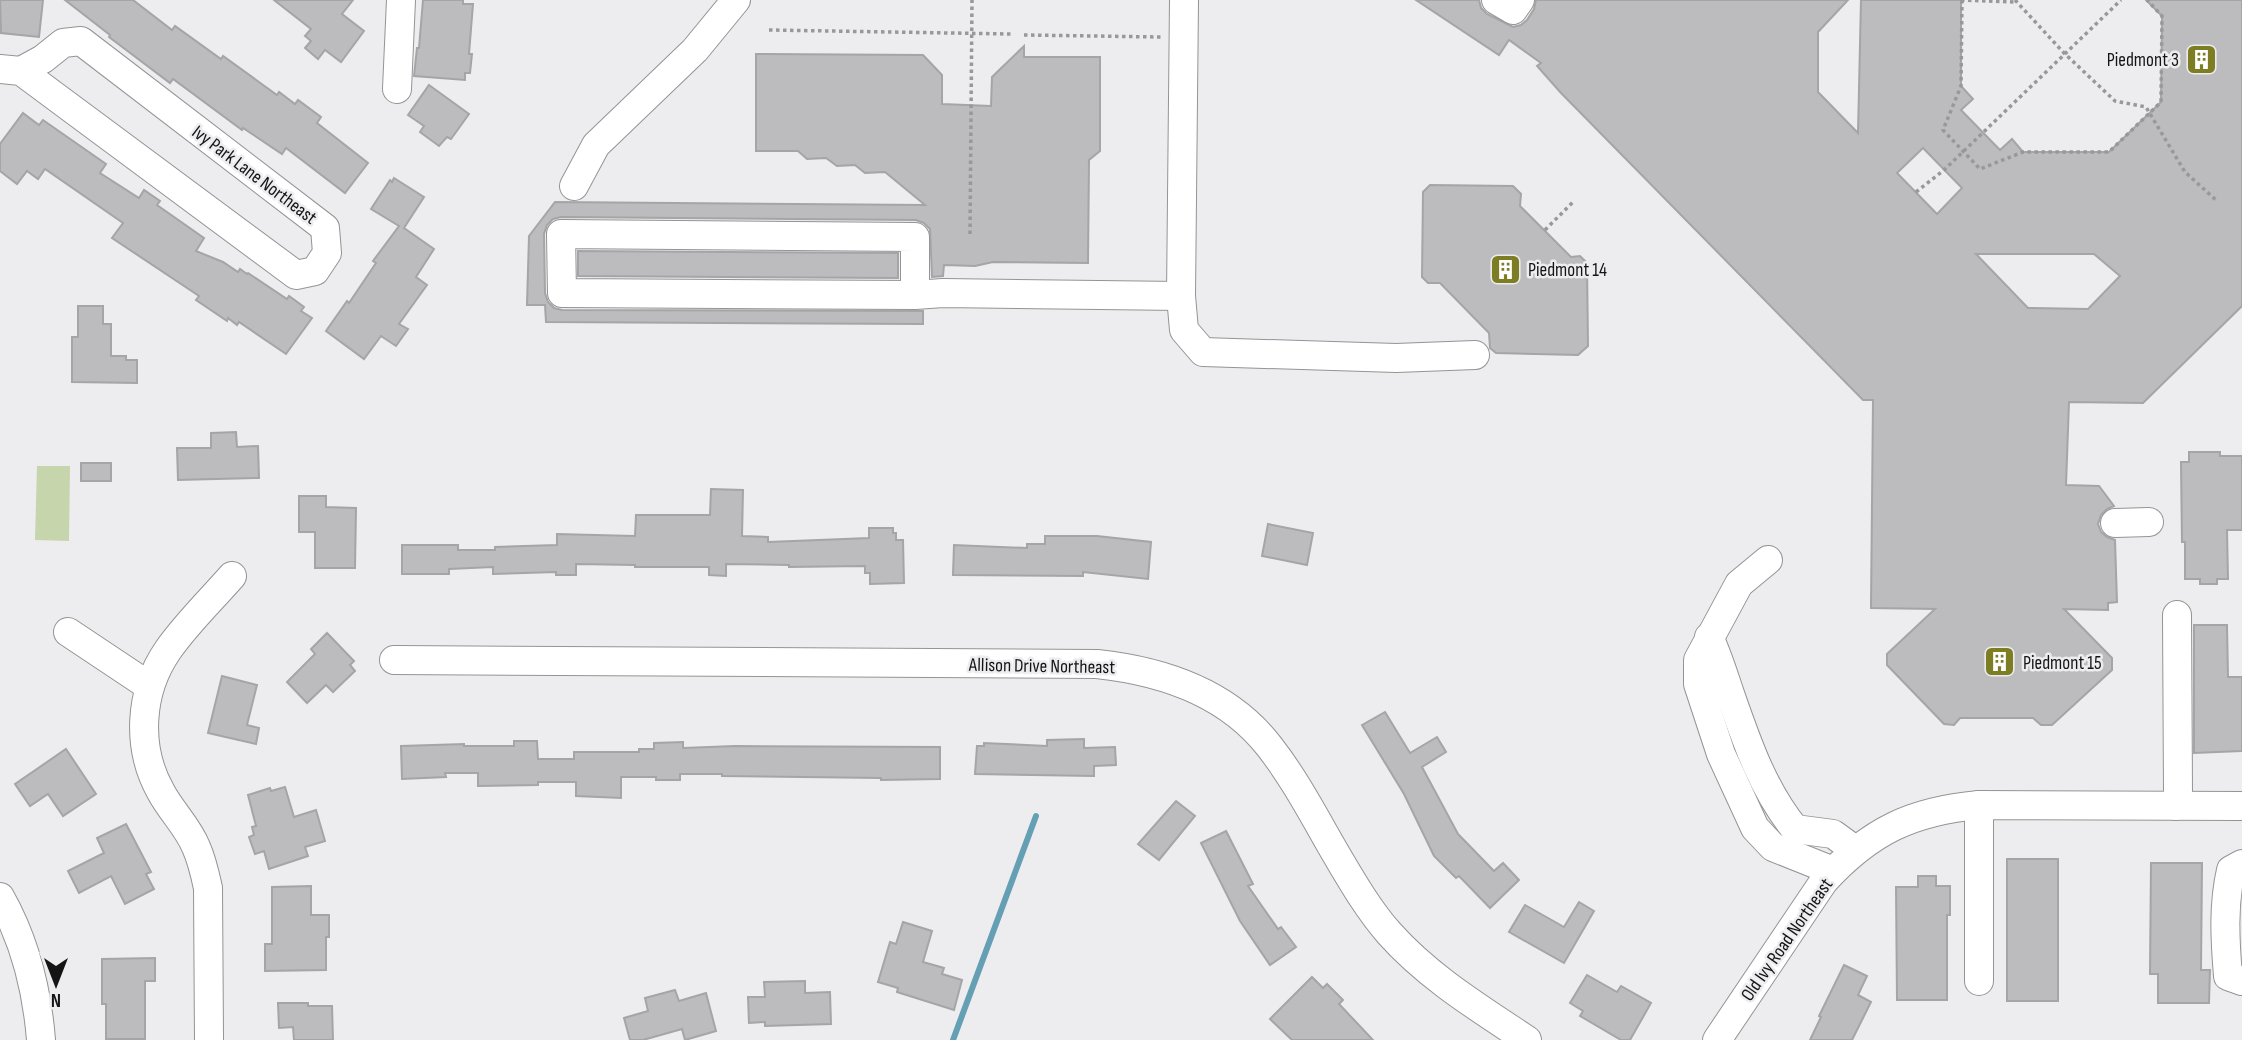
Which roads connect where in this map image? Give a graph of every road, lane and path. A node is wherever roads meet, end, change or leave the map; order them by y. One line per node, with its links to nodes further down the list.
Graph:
1 (401, 0): 18 (street)
2 (736, 0): 21 (street)
3 (972, 0): 12 (path)
4 (1184, 0): 15 (street)
5 (1496, 0): 6 (street)
6 (1520, 0)
7 (1962, 0): 10 (path); 20 (path)
8 (2121, 0): 16 (path)
9 (2147, 0): 19 (path)
10 (2015, 1): 16 (path)
11 (769, 30): 12 (path)
12 (971, 34): 13 (path); 26 (path)
13 (1011, 34)
14 (1024, 35): 15 (path)
15 (1184, 37): 28 (street)
16 (2064, 53): 19 (path); 20 (path)
17 (10, 70): 17 (street, Ivy Park Lane Northeast)
18 (397, 89)
19 (2151, 112): 20 (path); 23 (path)
20 (1963, 151): 22 (path)
21 (574, 186)
22 (1916, 192)
23 (2217, 201)
24 (1573, 202): 25 (path)
25 (1545, 230)
26 (970, 234)
27 (915, 295): 27 (street); 28 (street)
28 (1181, 296): 29 (street)
29 (1475, 355)
30 (2149, 522): 31 (street)
31 (2115, 523)
32 (1768, 560): 36 (street)
33 (232, 576): 38 (street)
34 (2177, 615): 40 (street)
35 (68, 632): 38 (street)
36 (1709, 637): 42 (street); 44 (street)
37 (394, 660): 50 (street, Allison Drive Northeast)
38 (149, 686): 49 (street)
39 (1979, 805): 40 (street, Old Ivy Road Northeast); 42 (street, Old Ivy Road Northeast); 46 (street)
40 (2176, 806): 41 (street, Old Ivy Road Northeast)
41 (2242, 806)
42 (1855, 850): 44 (street, Old Ivy Road Northeast)
43 (2242, 864): 47 (street)
44 (1833, 871): 51 (street, Old Ivy Road Northeast)
45 (0, 897): 48 (street)
46 (1979, 981)
47 (2242, 981)
48 (41, 1040)
49 (208, 1040)
50 (1527, 1040)
51 (1717, 1040)

